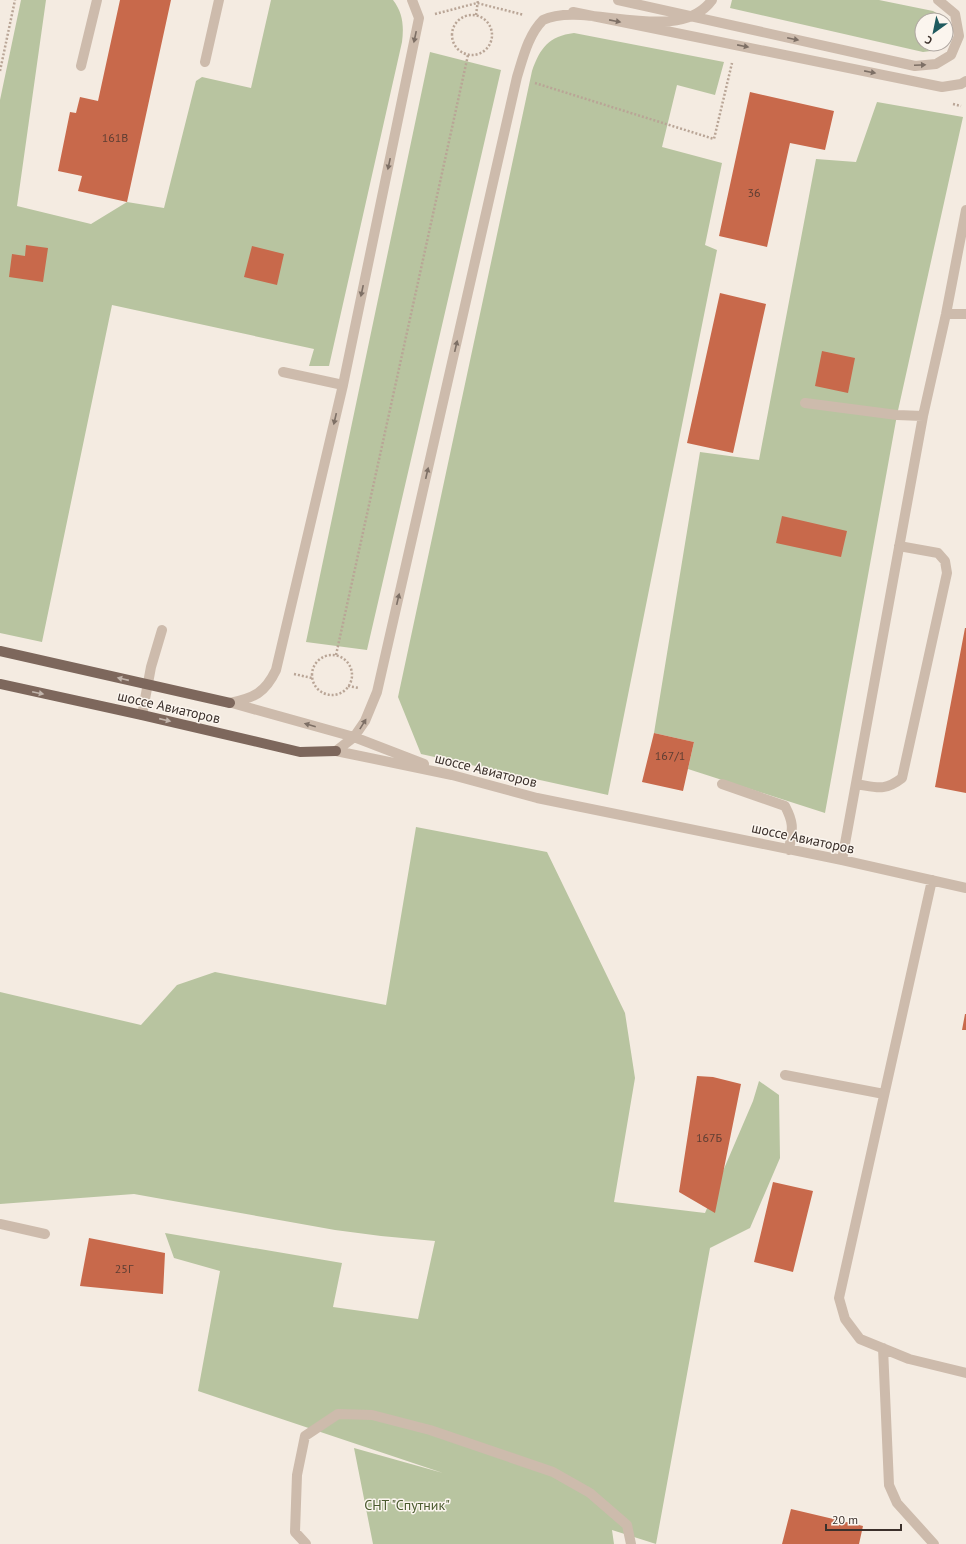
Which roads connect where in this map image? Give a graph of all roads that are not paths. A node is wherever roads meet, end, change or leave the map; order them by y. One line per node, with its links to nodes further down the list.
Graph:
1 (97, 0): 10 (street)
2 (219, 0): 9 (street)
3 (412, 0): 16 (street, one-way to 16)
4 (618, 0): 8 (street)
5 (712, 0): 8 (street)
6 (938, 0): 8 (street, one-way to 6)
7 (563, 10): 8 (street); 11 (street, one-way to 11); 26 (street, one-way to 7)
8 (685, 16)
9 (205, 62)
10 (81, 66)
11 (966, 81)
12 (965, 217): 13 (street)
13 (946, 314): 14 (street); 18 (street)
14 (966, 314)
15 (283, 372): 16 (street)
16 (343, 385): 24 (street, one-way to 24)
17 (805, 403): 18 (street)
18 (923, 416): 19 (street)
19 (899, 546): 30 (street); 30 (street)
20 (162, 630): 23 (street)
21 (0, 651): 23 (main road, шоссе Авиаторов, one-way to 21)
22 (0, 684): 25 (main road, шоссе Авиаторов, one-way to 25)
23 (148, 685): 24 (main road, шоссе Авиаторов); 25 (street)
24 (230, 703): 26 (street, one-way to 24)
25 (142, 715): 27 (main road, шоссе Авиаторов, one-way to 27)
26 (354, 737): 27 (street); 28 (street)
27 (336, 751): 28 (street, шоссе Авиаторов)
28 (452, 775): 31 (street, шоссе Авиаторов)
29 (722, 784): 31 (street)
30 (856, 784): 32 (street)
31 (788, 850): 32 (street, шоссе Авиаторов)
32 (842, 860): 33 (street, шоссе Авиаторов)
33 (932, 880): 34 (street, шоссе Авиаторов); 36 (street)
34 (966, 888)
35 (785, 1075): 36 (street)
36 (884, 1094): 39 (street)
37 (0, 1224): 38 (street)
38 (45, 1234)
39 (883, 1348): 40 (street); 43 (street)
40 (966, 1373)
41 (306, 1544): 42 (street)
42 (631, 1544)
43 (934, 1544)

